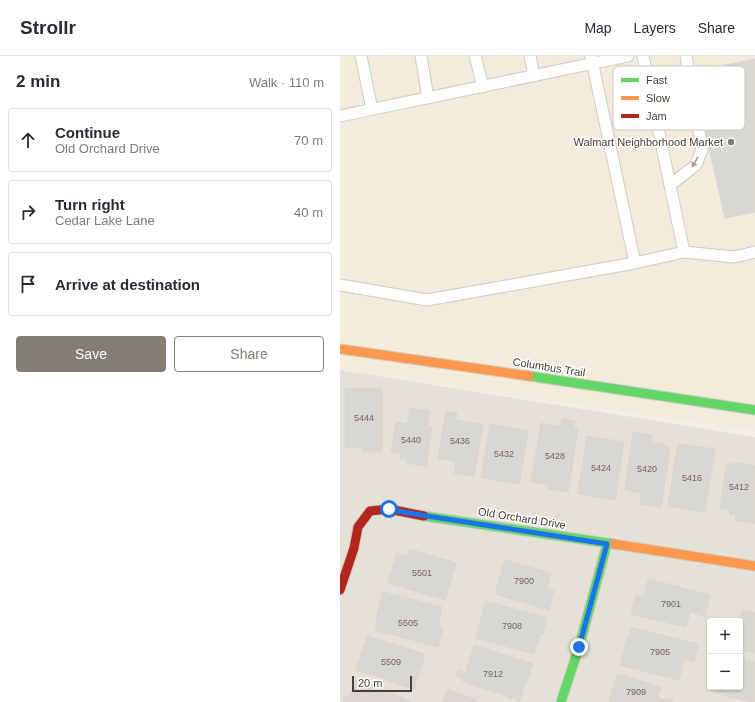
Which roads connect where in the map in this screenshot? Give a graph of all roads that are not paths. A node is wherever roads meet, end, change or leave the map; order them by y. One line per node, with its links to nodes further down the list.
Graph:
1 (361, 56): 14 (lane)
2 (421, 56): 13 (lane)
3 (476, 56): 12 (lane)
4 (530, 56): 11 (lane)
5 (628, 56): 8 (lane)
6 (644, 56): 9 (lane)
7 (686, 56): 10 (lane, one-way to 10)
8 (592, 60): 11 (lane); 21 (lane)
9 (646, 66)
10 (688, 66)
11 (534, 76): 12 (lane)
12 (482, 86): 13 (lane)
13 (428, 98): 14 (lane)
14 (372, 109): 15 (lane)
15 (340, 116)
16 (659, 130): 18 (lane)
17 (699, 130): 18 (lane, one-way to 18)
18 (670, 185): 19 (lane)
19 (684, 252): 20 (lane); 21 (lane)
20 (755, 252)
21 (635, 263): 22 (lane)
22 (340, 285)
23 (340, 349): 24 (street, Columbus Trail)
24 (755, 410)
25 (607, 544): 26 (street, Old Orchard Drive); 27 (street, Old Orchard Drive); 28 (street)
26 (755, 566)
27 (340, 590)
28 (561, 702)

